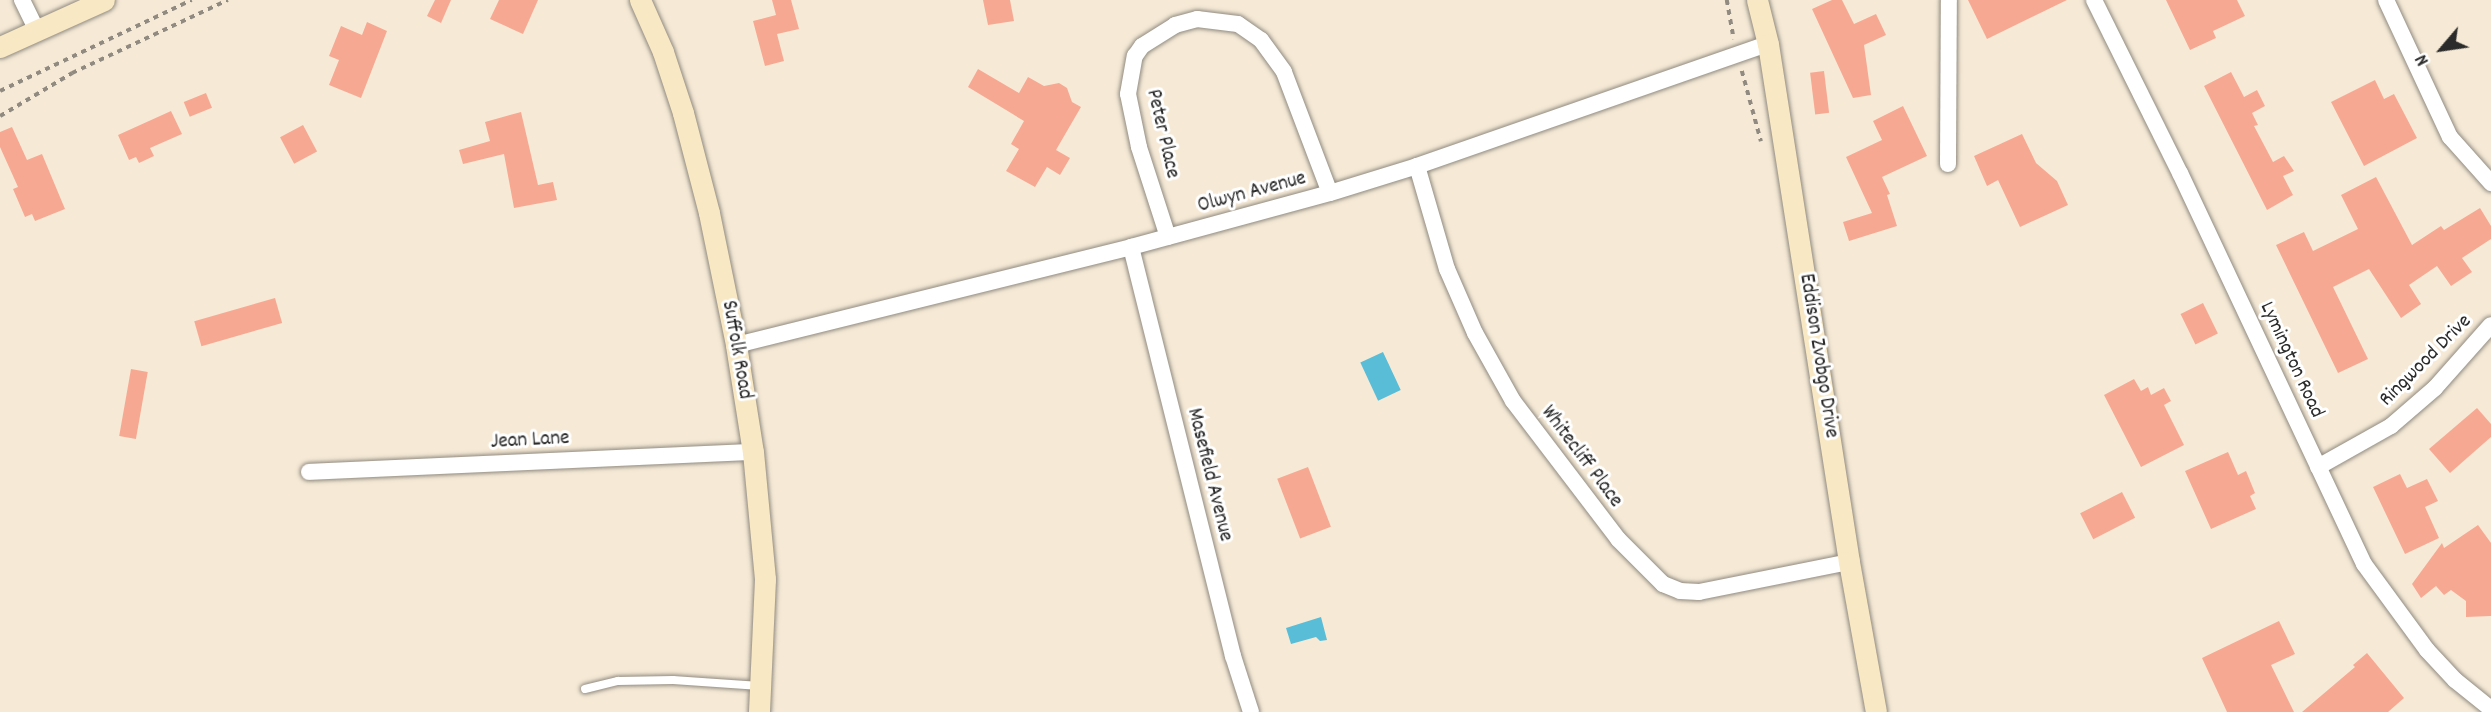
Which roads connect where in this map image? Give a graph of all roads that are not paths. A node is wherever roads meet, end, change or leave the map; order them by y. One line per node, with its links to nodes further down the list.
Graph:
1 (22, 0): 8 (street)
2 (104, 0): 8 (street)
3 (640, 0): 18 (street, Suffolk Road)
4 (1757, 0): 9 (street, Eddison Zvobgo Drive)
5 (1949, 0): 11 (street)
6 (2094, 0): 20 (street, Lymington Road)
7 (2386, 0): 13 (street)
8 (37, 31): 10 (street)
9 (1768, 44): 12 (street, Olwyn Avenue); 22 (street, Eddison Zvobgo Drive)
10 (0, 47)
11 (1948, 164)
12 (1417, 166): 14 (street, Olwyn Avenue); 22 (street, Whitecliff Place)
13 (2491, 183)
14 (1330, 193): 15 (street, Olwyn Avenue); 15 (street, Peter Place)
15 (1168, 237): 16 (street, Olwyn Avenue)
16 (1130, 247): 18 (street, Olwyn Avenue); 27 (street, Masefield Avenue)
17 (2491, 325): 20 (street, Ringwood Drive)
18 (736, 345): 19 (street, Suffolk Road)
19 (753, 452): 21 (street, Jean Lane); 23 (street, Suffolk Road)
20 (2318, 467): 25 (street, Lymington Road)
21 (309, 472)
22 (1849, 562): 28 (street, Eddison Zvobgo Drive)
23 (760, 686): 24 (lane); 26 (street, Suffolk Road)
24 (585, 689)
25 (2490, 710)
26 (759, 712)
27 (1251, 712)
28 (1876, 712)

